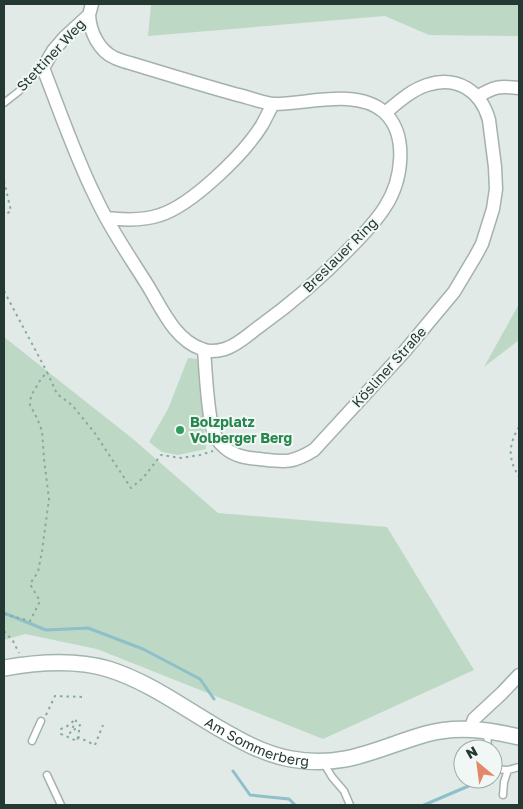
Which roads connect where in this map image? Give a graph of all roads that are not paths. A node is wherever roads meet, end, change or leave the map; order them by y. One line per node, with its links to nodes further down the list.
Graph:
1 (90, 9): 2 (street, Stettiner Weg); 6 (street)
2 (43, 68): 5 (lane, Stettiner Weg); 8 (street)
3 (519, 88): 4 (street)
4 (477, 97): 7 (street, Kösliner Straße); 9 (street, Kösliner Straße)
5 (4, 103)
6 (273, 104): 7 (street); 8 (street)
7 (385, 113): 9 (street, Breslauer Ring)
8 (106, 218): 9 (street)
9 (204, 350)
10 (4, 668): 18 (street, Am Sommerberg)
11 (519, 675): 13 (street)
12 (42, 721): 17 (lane)
13 (470, 729): 14 (street, Am Sommerberg); 18 (street, Am Sommerberg)
14 (487, 730): 15 (street, Am Sommerberg); 16 (lane)
15 (519, 737)
16 (487, 739)
17 (32, 741)
18 (323, 762): 25 (lane)
19 (519, 767): 21 (lane)
20 (503, 770): 21 (lane)
21 (508, 770): 23 (lane)
22 (47, 775): 24 (lane)
23 (503, 795)
24 (61, 805)
25 (350, 805)

